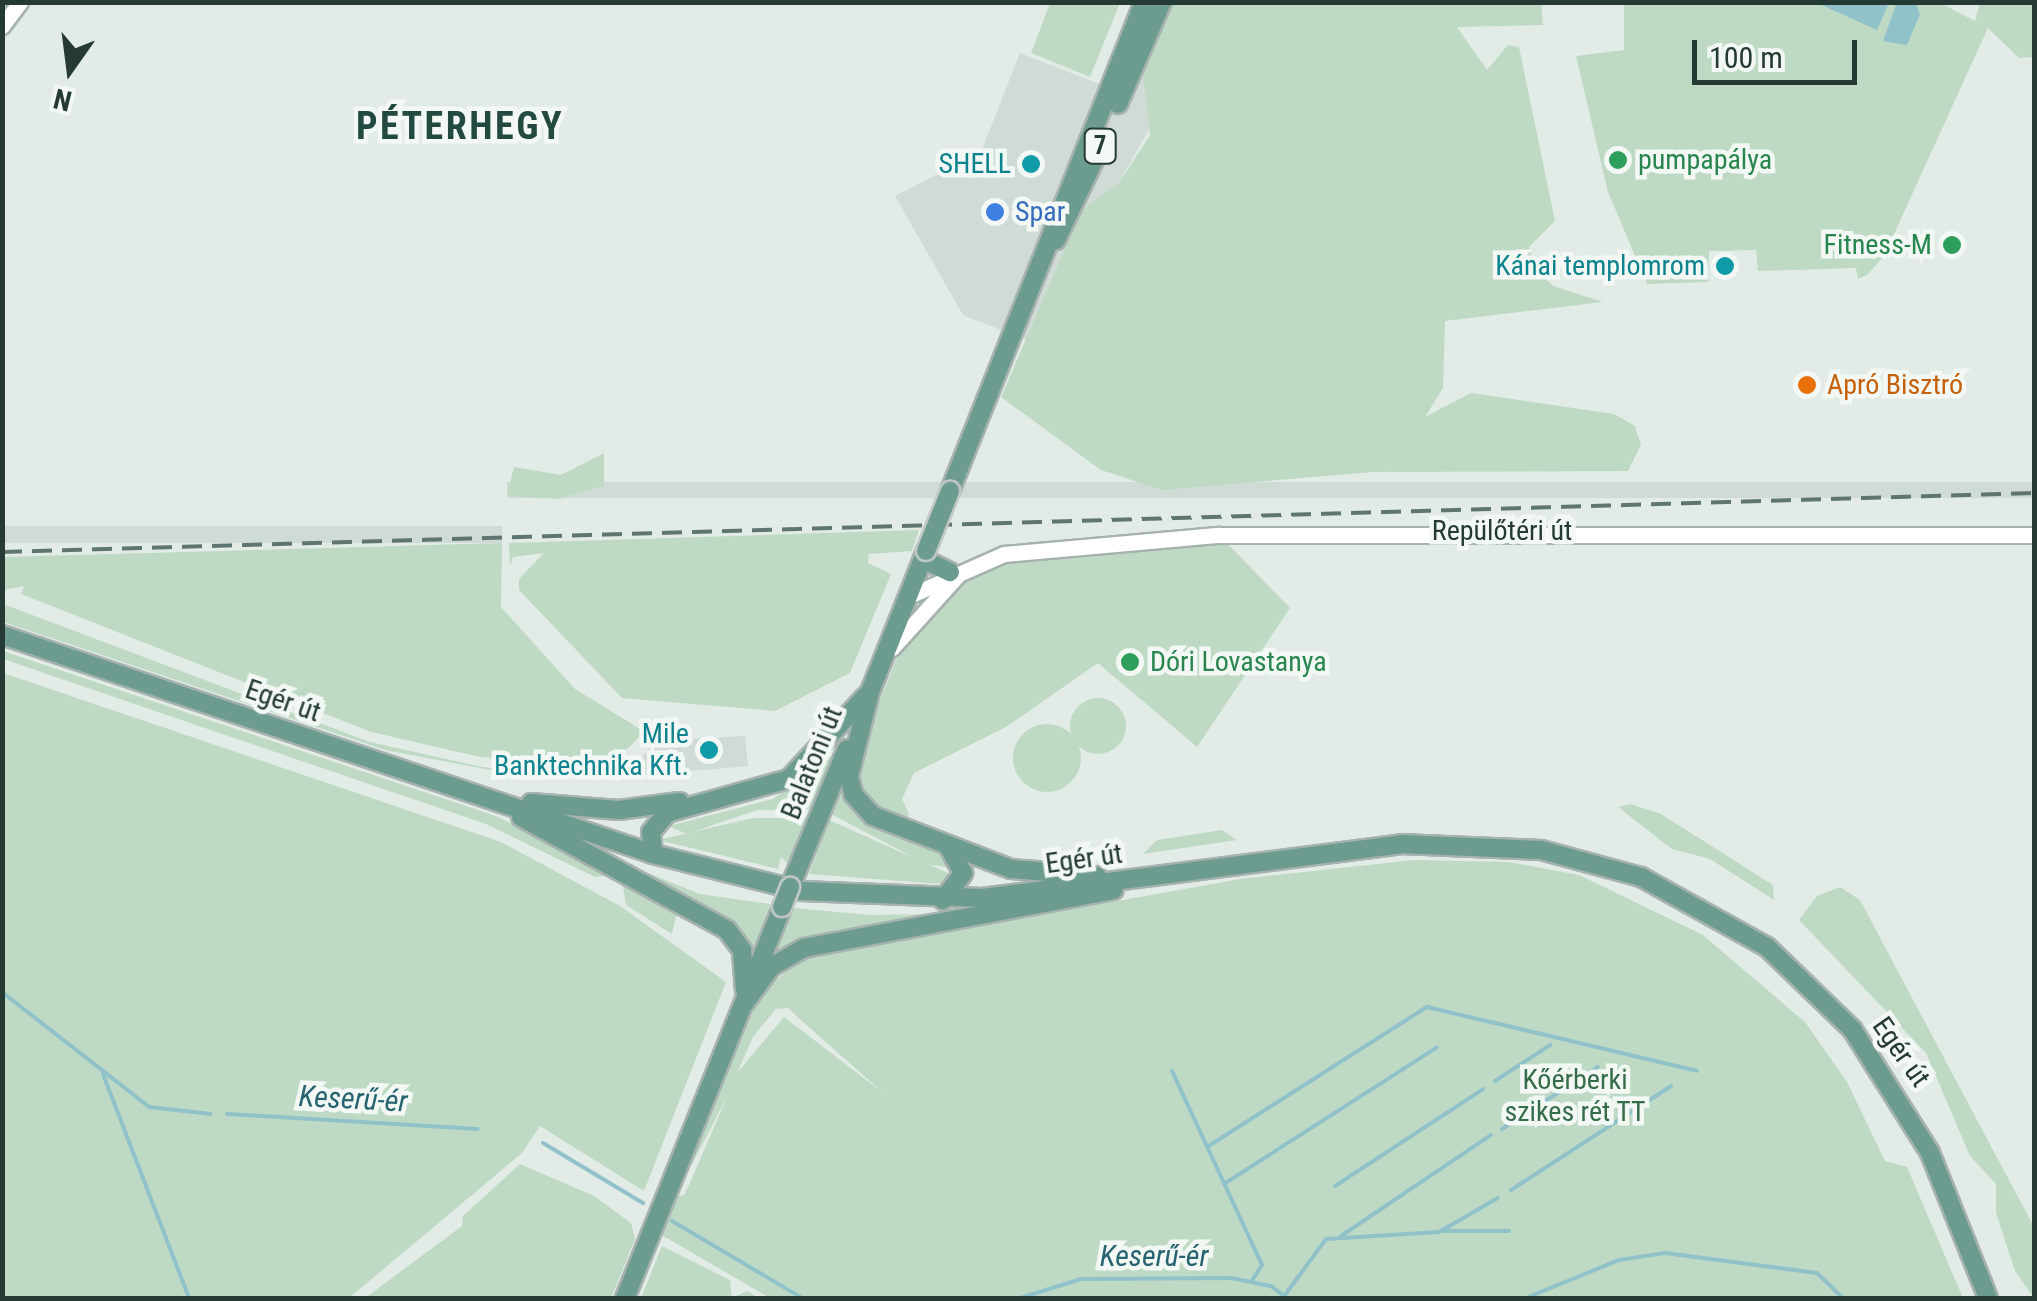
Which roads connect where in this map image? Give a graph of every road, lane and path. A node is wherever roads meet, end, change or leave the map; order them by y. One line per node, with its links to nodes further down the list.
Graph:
1 (20, 2): 4 (street)
2 (1144, 2): 5 (main road, Balatoni út / 7)
3 (1162, 2): 5 (main road, Balatoni út / 7)
4 (2, 26)
5 (1050, 248): 7 (main road, Balatoni út / 7, bridge)
6 (2034, 535): 8 (street, Repülőtéri út)
7 (924, 555): 9 (main road); 10 (main road, Balatoni út / 7)
8 (972, 565): 9 (street, Repülőtéri út); 12 (street, Repülőtéri út)
9 (950, 572): 10 (street, Repülőtéri út)
10 (909, 596): 12 (main road, Balatoni út / 7)
11 (2, 635): 14 (main road, Egér út)
12 (882, 662): 13 (main road, Balatoni út / 7)
13 (870, 692): 15 (main road); 16 (main road); 20 (main road, Balatoni út / 7, bridge)
14 (490, 799): 15 (main road); 17 (main road, Egér út); 20 (main road)
15 (714, 802): 17 (main road)
16 (948, 848): 18 (main road); 19 (main road)
17 (653, 854): 19 (main road, Egér út)
18 (1145, 878): 19 (main road, Egér út); 20 (main road); 22 (main road, Egér út)
19 (943, 900)
20 (744, 1004): 21 (main road, Balatoni út / 7)
21 (625, 1298)
22 (1988, 1298)

